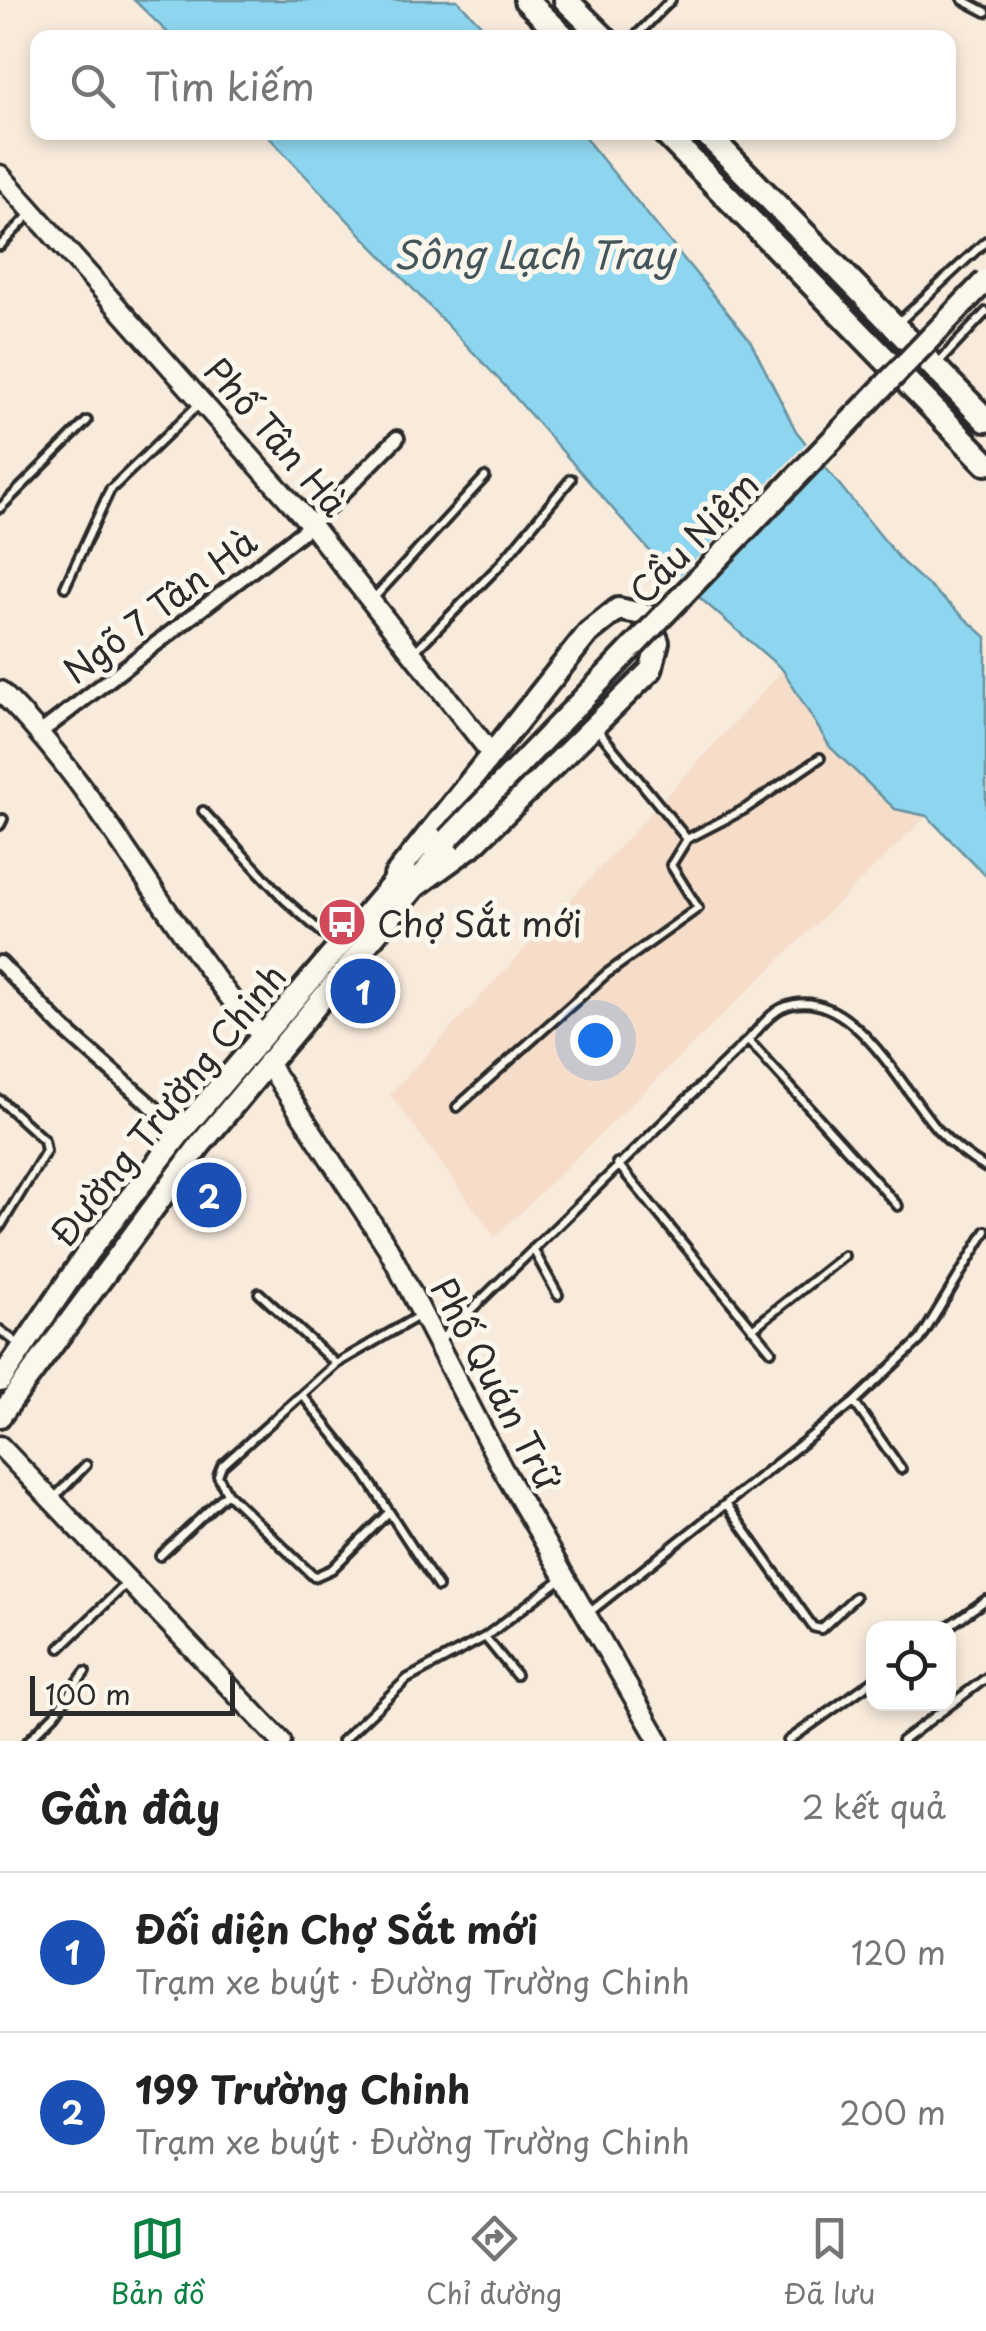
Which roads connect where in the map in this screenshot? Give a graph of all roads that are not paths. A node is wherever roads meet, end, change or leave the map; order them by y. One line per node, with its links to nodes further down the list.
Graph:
1 (526, 0): 6 (highway)
2 (566, 0): 7 (highway)
3 (671, 0): 8 (lane)
4 (963, 0): 5 (lane)
5 (986, 12)
6 (556, 30)
7 (596, 30)
8 (642, 30)
9 (672, 140): 23 (highway)
10 (712, 140): 17 (highway)
11 (0, 175): 12 (street, Phố Tân Hà)
12 (32, 211): 14 (lane); 19 (street, Phố Tân Hà)
13 (986, 240): 17 (lane)
14 (0, 246)
15 (986, 280): 37 (main road, Cầu Niệm, bridge)
16 (986, 312): 18 (lane)
17 (895, 326): 18 (highway)
18 (935, 366): 20 (highway)
19 (203, 400): 27 (street, Phố Tân Hà); 28 (lane)
20 (986, 420)
21 (87, 421): 26 (lane)
22 (397, 438): 27 (street, Ngõ 7 Tân Hà)
23 (986, 464)
24 (486, 477): 29 (lane)
25 (571, 479): 30 (lane)
26 (0, 508)
27 (312, 525): 29 (street, Phố Tân Hà); 33 (street, Ngõ 7 Tân Hà)
28 (65, 587)
29 (372, 600): 30 (street, Phố Tân Hà)
30 (412, 654): 34 (street, Phố Tân Hà)
31 (0, 691): 33 (street)
32 (592, 724): 34 (main road, Đường Trường Chinh); 38 (lane); 40 (main road, Đường Trường Chinh)
33 (41, 732): 43 (street)
34 (490, 752): 39 (main road, Đường Trường Chinh)
35 (820, 758): 38 (lane)
36 (203, 812): 41 (lane)
37 (448, 839): 39 (main road, Đường Trường Chinh); 40 (main road, Đường Trường Chinh)
38 (687, 839): 47 (lane)
39 (395, 876): 41 (main road, Đường Trường Chinh)
40 (415, 887): 45 (main road, Đường Trường Chinh)
41 (336, 945): 43 (main road, Đường Trường Chinh)
42 (0, 963): 48 (street)
43 (261, 1035): 48 (main road, Đường Trường Chinh)
44 (748, 1040): 49 (lane); 50 (lane); 51 (lane)
45 (268, 1062): 58 (street, Phố Quán Trữ); 68 (main road, Đường Trường Chinh)
46 (0, 1100): 52 (lane)
47 (457, 1107)
48 (181, 1132): 62 (main road, Đường Trường Chinh)
49 (616, 1164): 54 (lane); 59 (lane)
50 (986, 1168)
51 (898, 1206)
52 (0, 1227)
53 (986, 1230): 67 (lane)
54 (533, 1249): 57 (lane); 61 (lane)
55 (844, 1256): 59 (lane)
56 (259, 1293): 64 (lane)
57 (558, 1295)
58 (423, 1313): 61 (street, Phố Quán Trữ); 64 (lane)
59 (752, 1329): 63 (lane)
60 (0, 1330): 62 (lane)
61 (437, 1343): 77 (street, Phố Quán Trữ)
62 (22, 1347): 65 (main road, Đường Trường Chinh)
63 (771, 1352)
64 (336, 1364): 66 (lane)
65 (0, 1381)
66 (303, 1396): 72 (lane); 75 (lane)
67 (854, 1402): 71 (lane); 74 (lane)
68 (0, 1416)
69 (0, 1446): 73 (street)
70 (86, 1465): 73 (lane)
71 (901, 1469)
72 (227, 1494): 75 (lane); 76 (lane)
73 (52, 1500): 78 (street)
74 (727, 1506): 80 (lane); 82 (lane)
75 (389, 1512): 79 (lane)
76 (160, 1556)
77 (564, 1576): 82 (street, Phố Quán Trữ); 84 (lane)
78 (129, 1581): 85 (lane); 91 (street)
79 (438, 1586)
80 (855, 1597)
81 (986, 1600): 83 (lane)
82 (586, 1616): 93 (street, Phố Quán Trữ)
83 (956, 1621)
84 (485, 1637): 87 (lane); 92 (lane)
85 (60, 1648)
86 (85, 1672): 90 (lane)
87 (516, 1675)
88 (986, 1678): 95 (lane)
89 (866, 1686): 94 (lane)
90 (28, 1741)
91 (281, 1741)
92 (342, 1741)
93 (659, 1741)
94 (788, 1741)
95 (902, 1741)

